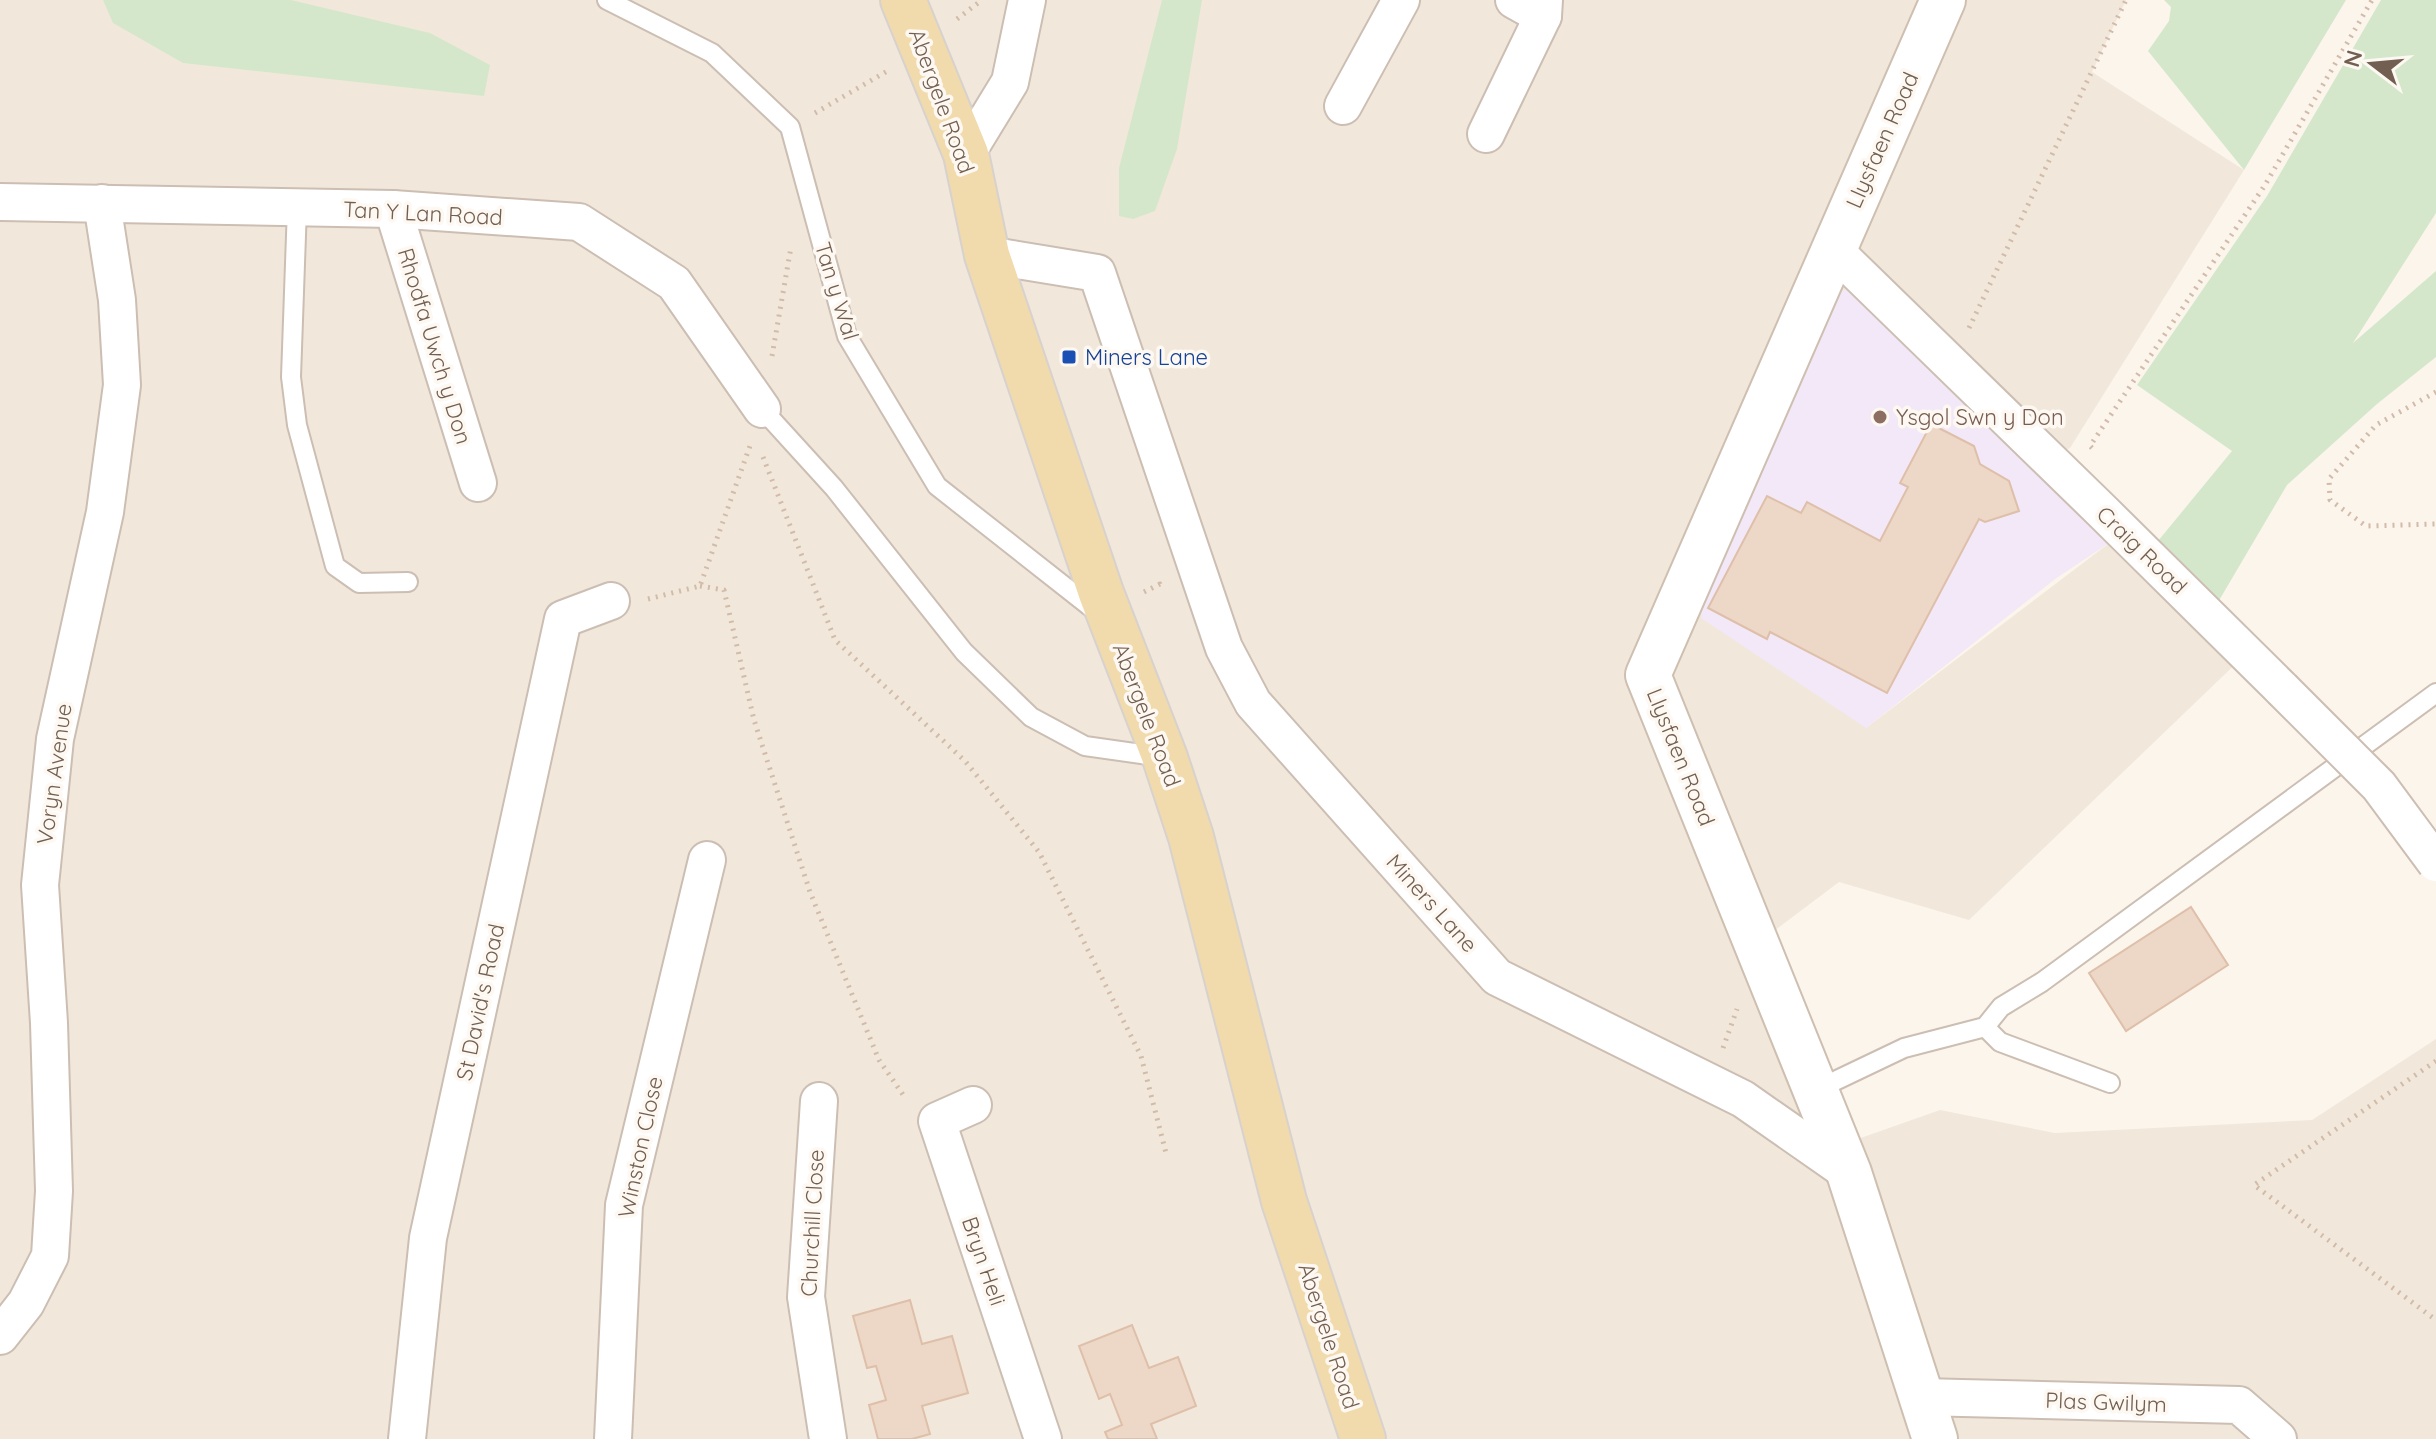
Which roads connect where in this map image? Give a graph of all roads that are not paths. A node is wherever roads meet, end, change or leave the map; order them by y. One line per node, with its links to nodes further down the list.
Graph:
1 (607, 0): 20 (lane, Tan y Wal)
2 (903, 0): 9 (main road, Abergele Road)
3 (1027, 0): 9 (street)
4 (1401, 0): 7 (street)
5 (1943, 0): 14 (street, Llysfaen Road)
6 (1534, 5): 8 (street)
7 (1343, 106)
8 (1486, 134)
9 (966, 154): 15 (main road, Abergele Road)
10 (0, 202): 11 (street, Tan Y Lan Road)
11 (102, 203): 12 (street, Tan Y Lan Road); 31 (street, Voryn Avenue)
12 (297, 207): 13 (street, Tan Y Lan Road); 18 (lane)
13 (393, 209): 16 (street, Tan Y Lan Road); 17 (street, Rhodfa Uwch y Don)
14 (1834, 250): 24 (street, Craig Road, bridge); 27 (street, Llysfaen Road)
15 (987, 255): 20 (main road, Abergele Road); 30 (street, Miners Lane)
16 (762, 409): 22 (lane)
17 (478, 483)
18 (408, 582)
19 (611, 601): 33 (street, St David's Road)
20 (1112, 624): 22 (main road, Abergele Road)
21 (2436, 693): 25 (lane)
22 (1165, 758): 37 (main road, Abergele Road)
23 (707, 860): 34 (street, Winston Close)
24 (2436, 863)
25 (1985, 1027): 26 (lane); 27 (lane)
26 (2110, 1083)
27 (1816, 1090): 30 (street, Llysfaen Road)
28 (819, 1101): 35 (street, Churchill Close)
29 (973, 1105): 36 (street, Bryn Heli)
30 (1849, 1173): 32 (street, Llysfaen Road)
31 (0, 1336)
32 (1921, 1397): 38 (street, Llysfaen Road); 39 (street, Plas Gwilym)
33 (407, 1439)
34 (613, 1439)
35 (828, 1439)
36 (1043, 1439)
37 (1363, 1439)
38 (1935, 1439)
39 (2278, 1439)

